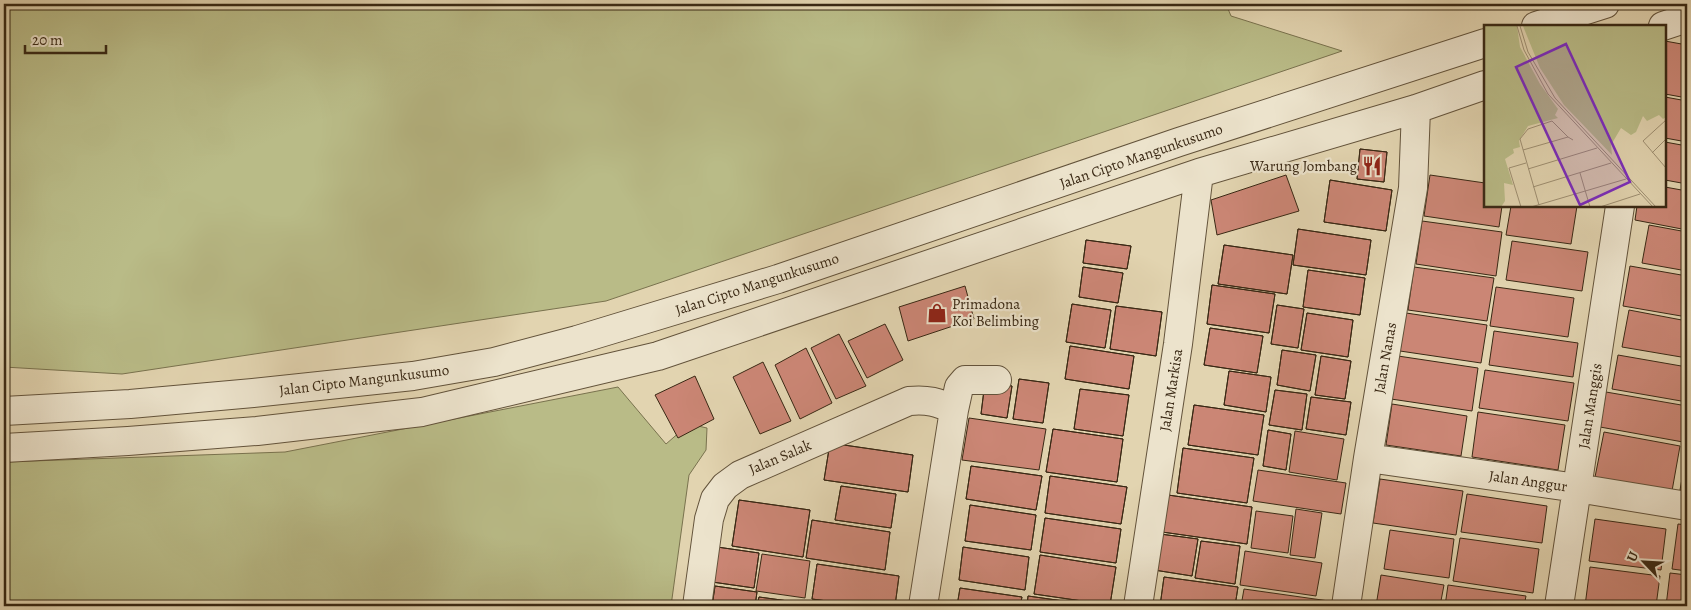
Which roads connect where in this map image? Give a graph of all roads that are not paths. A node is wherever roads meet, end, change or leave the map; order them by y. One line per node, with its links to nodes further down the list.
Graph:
1 (1605, 4): 3 (street)
2 (1687, 18): 4 (street)
3 (1539, 25)
4 (1666, 25)
5 (1484, 43): 10 (street, Jalan Cipto Mangunkusumo)
6 (1484, 85): 7 (street)
7 (1416, 109): 8 (street); 16 (street, Jalan Nanas)
8 (1199, 173): 14 (street); 21 (street, Jalan Markisa)
9 (1620, 208): 17 (street, Jalan Manggis)
10 (413, 376): 13 (street, Jalan Cipto Mangunkusumo); 14 (street)
11 (997, 380): 12 (street)
12 (954, 410): 19 (street, Jalan Salak); 20 (street)
13 (4, 411)
14 (422, 412): 15 (street)
15 (4, 448)
16 (1368, 458): 17 (street, Jalan Anggur); 22 (street, Jalan Nanas)
17 (1577, 488): 18 (street, Jalan Anggur); 23 (street, Jalan Manggis)
18 (1687, 506)
19 (697, 606)
20 (923, 606)
21 (1138, 606)
22 (1346, 606)
23 (1559, 606)

